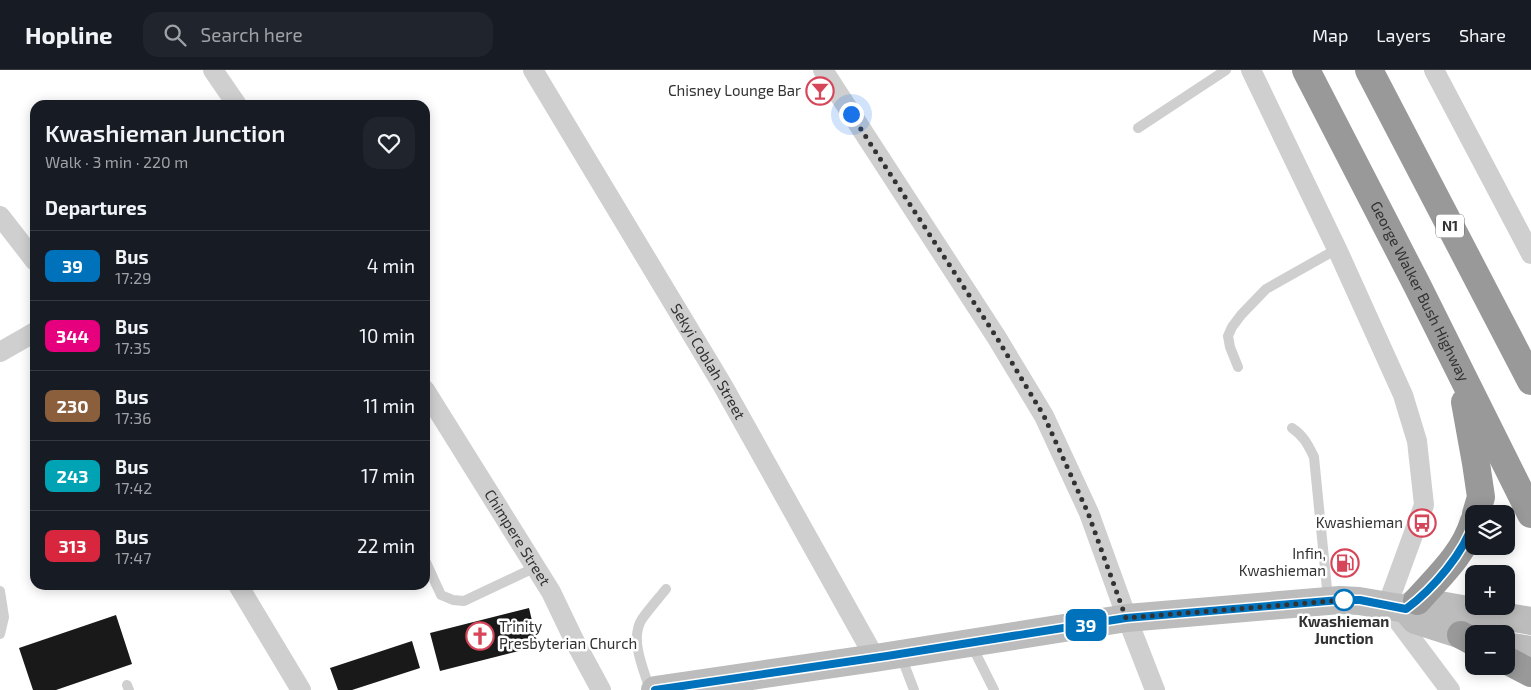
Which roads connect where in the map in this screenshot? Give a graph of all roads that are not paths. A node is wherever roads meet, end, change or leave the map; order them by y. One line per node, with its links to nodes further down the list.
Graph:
1 (213, 70): 9 (street)
2 (533, 70): 39 (street, Sekyi Coblah Street)
3 (823, 70): 32 (street)
4 (1226, 70): 10 (lane)
5 (1251, 70): 12 (street)
6 (1306, 70): 18 (highway, George Walker Bush Highway)
7 (1369, 70): 19 (highway, N1)
8 (1434, 70): 13 (street)
9 (234, 100)
10 (1138, 128)
11 (0, 216): 14 (street)
12 (1337, 249): 17 (lane); 31 (street)
13 (1531, 254)
14 (30, 255)
15 (30, 335): 16 (street)
16 (0, 352)
17 (1238, 367)
18 (1458, 369): 22 (highway); 23 (highway, George Walker Bush Highway)
19 (1531, 381)
20 (430, 398): 25 (street, Chimpere Street)
21 (1292, 428): 30 (lane)
22 (1479, 505)
23 (1531, 514)
24 (1465, 543): 31 (highway)
25 (536, 567): 26 (lane); 44 (street, Chimpere Street)
26 (430, 572)
27 (666, 589): 45 (lane)
28 (241, 590): 43 (street)
29 (0, 591): 34 (lane)
30 (1328, 600): 31 (main road); 32 (main road)
31 (1403, 605): 33 (main road); 35 (main road); 50 (street)
32 (1126, 618): 36 (main road); 49 (street)
33 (1531, 621)
34 (0, 634)
35 (1465, 638)
36 (971, 643): 39 (main road); 48 (lane)
37 (1515, 647): 38 (main road)
38 (1531, 650)
39 (887, 656): 42 (main road); 47 (lane)
40 (1515, 665): 41 (highway)
41 (1531, 673)
42 (731, 685): 46 (main road)
43 (301, 690)
44 (600, 690)
45 (650, 690)
46 (655, 690)
47 (914, 690)
48 (994, 690)
49 (1155, 690)
50 (1450, 690)

